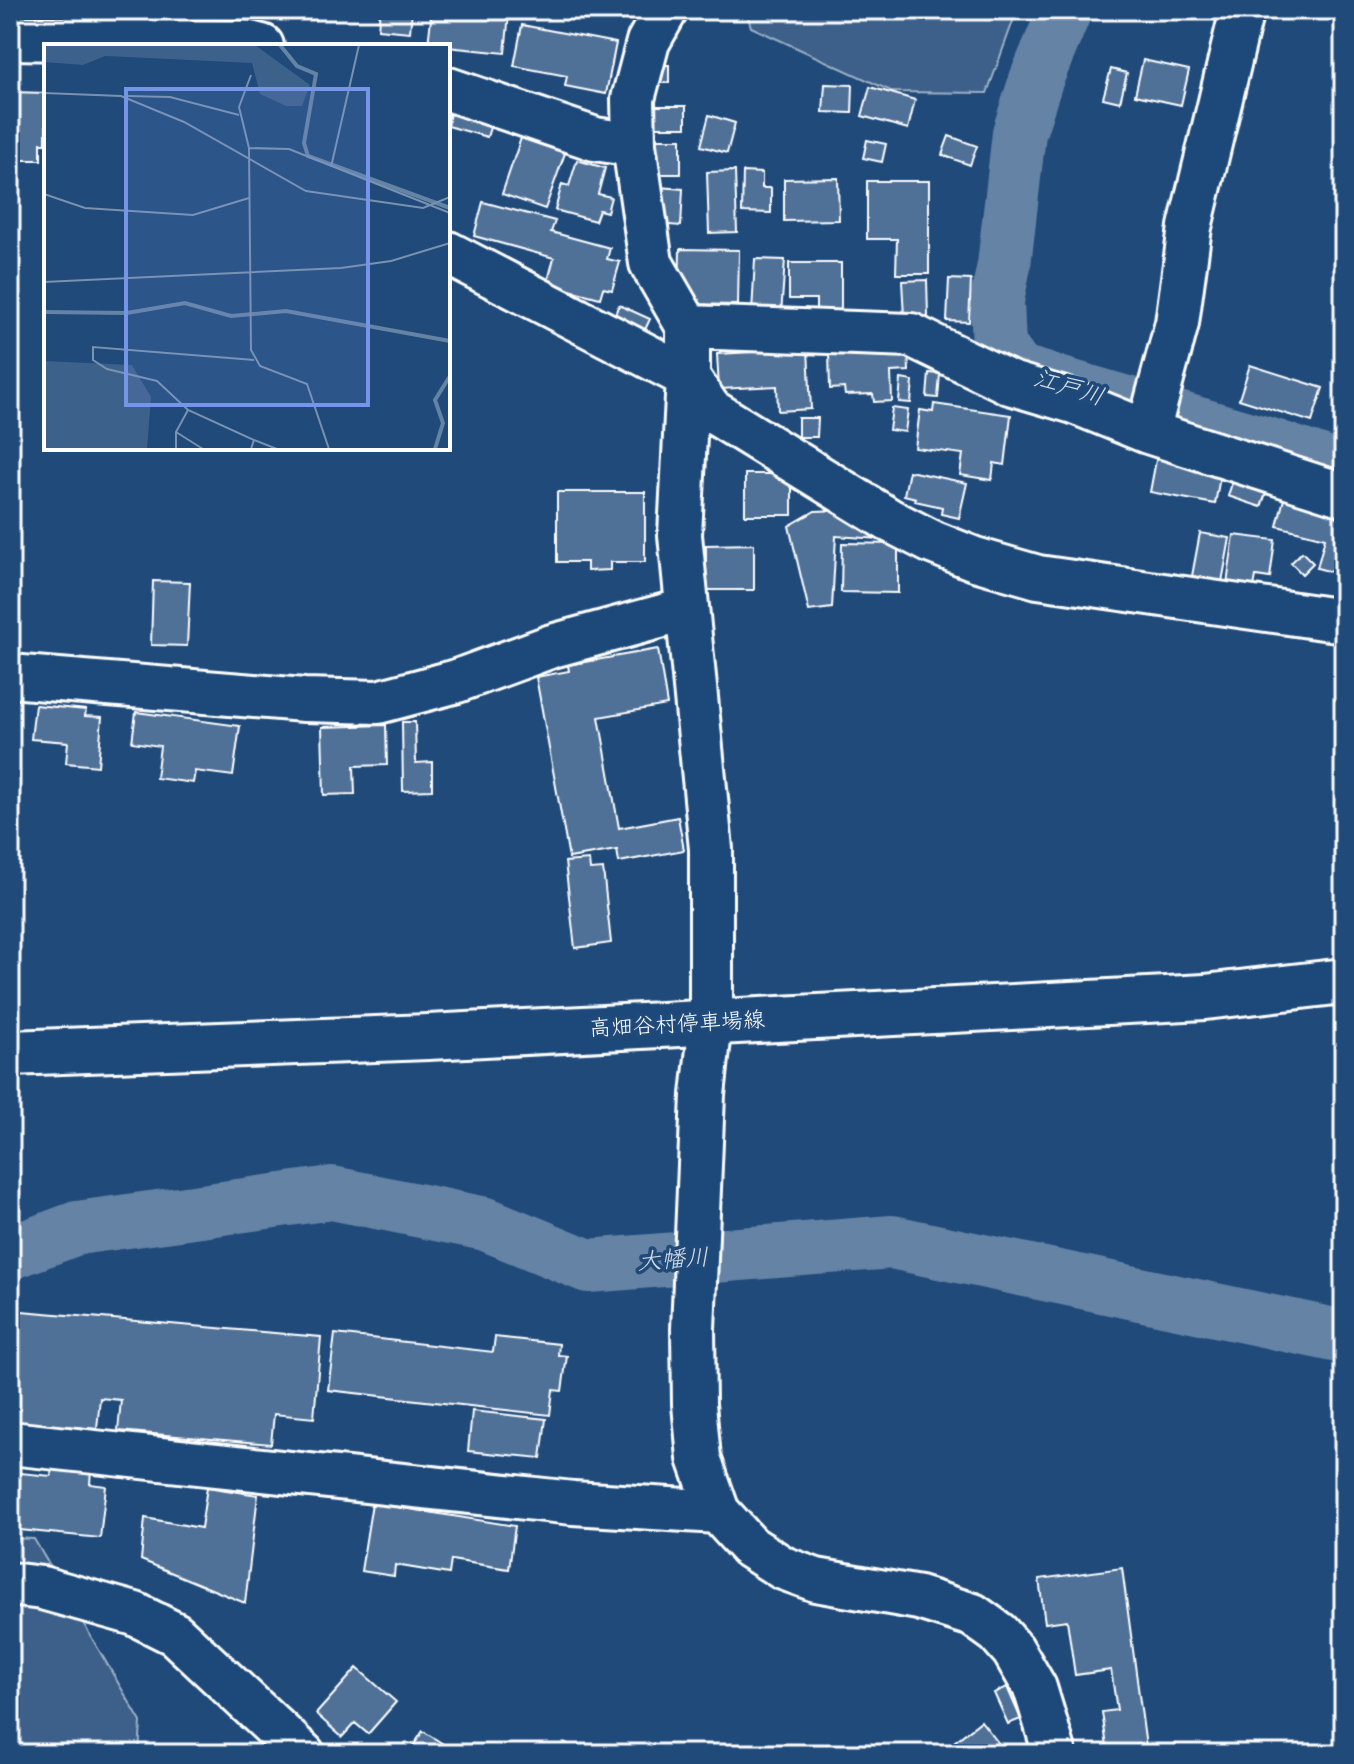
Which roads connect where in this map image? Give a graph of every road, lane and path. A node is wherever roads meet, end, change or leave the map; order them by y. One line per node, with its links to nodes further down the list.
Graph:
1 (666, 10): 8 (street)
2 (1242, 10): 12 (street)
3 (10, 38): 4 (street)
4 (254, 44)
5 (10, 53): 6 (street)
6 (44, 66)
7 (450, 90): 8 (street)
8 (634, 145): 10 (street)
9 (450, 254): 11 (street)
10 (688, 327): 11 (street); 12 (street)
11 (688, 377): 14 (street); 15 (street)
12 (1152, 418): 13 (street)
13 (1344, 495)
14 (685, 610): 16 (street); 18 (street)
15 (1344, 621)
16 (10, 676)
17 (1344, 981): 18 (main road, 高畑谷村停車場線)
18 (711, 1021): 19 (main road, 高畑谷村停車場線); 21 (street)
19 (10, 1053)
20 (10, 1443): 21 (street)
21 (718, 1512): 24 (street)
22 (10, 1584): 23 (street)
23 (303, 1754)
24 (1055, 1754)

